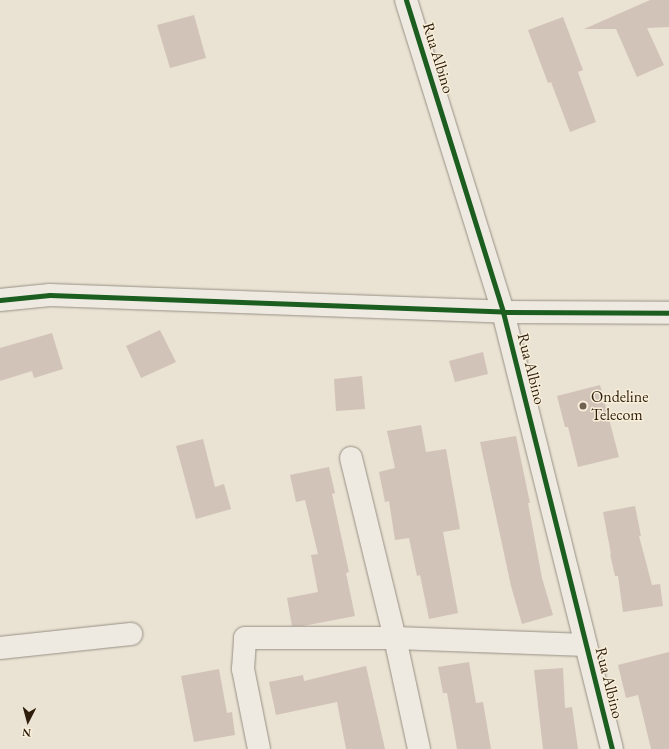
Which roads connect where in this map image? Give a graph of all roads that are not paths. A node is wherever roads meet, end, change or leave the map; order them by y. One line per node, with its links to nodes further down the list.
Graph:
1 (406, 0): 3 (street, Rua Albino)
2 (0, 300): 3 (street)
3 (503, 312): 4 (street); 8 (street, Rua Albino)
4 (669, 313)
5 (351, 458): 7 (street)
6 (131, 634): 9 (street)
7 (394, 638): 8 (street); 10 (street); 11 (street)
8 (586, 645): 12 (street, Rua Albino)
9 (0, 648)
10 (259, 749)
11 (419, 749)
12 (612, 749)

